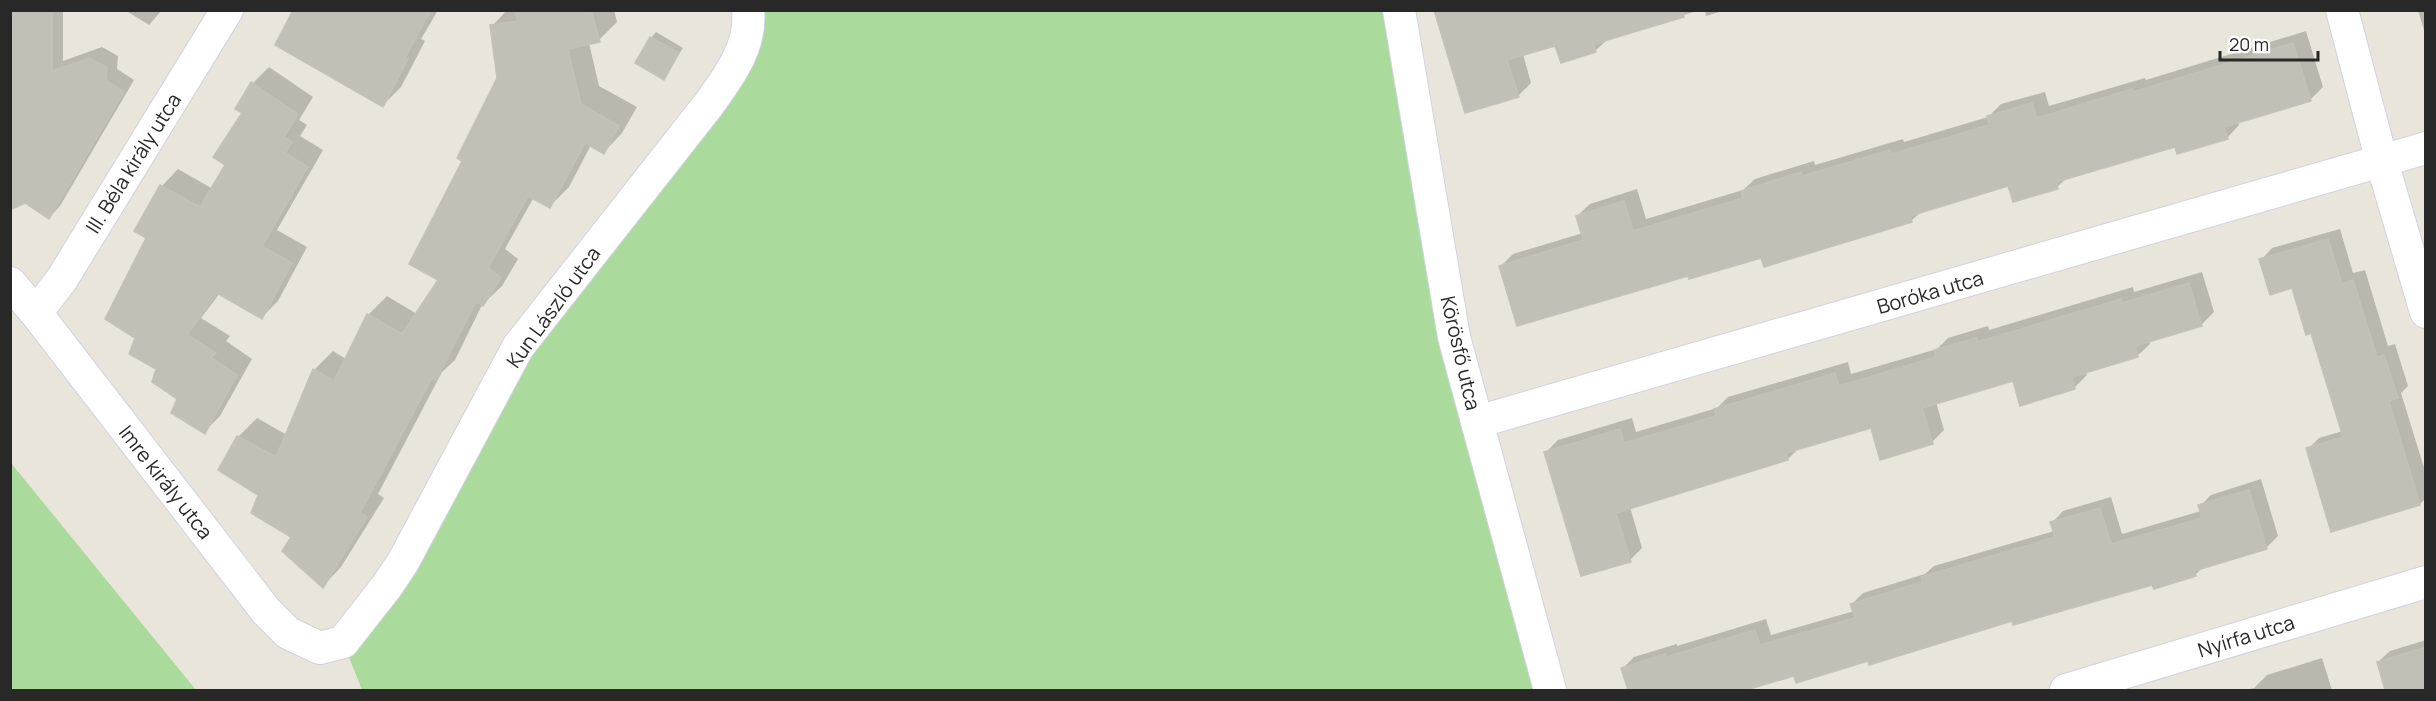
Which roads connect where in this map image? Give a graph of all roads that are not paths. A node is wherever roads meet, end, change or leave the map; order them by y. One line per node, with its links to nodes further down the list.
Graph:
1 (227, 10): 9 (street, III. Béla király utca)
2 (748, 10): 12 (street, Kun László utca)
3 (1399, 10): 10 (street, Körösfő utca)
4 (2342, 10): 6 (street)
5 (2426, 148): 6 (street, Boróka utca)
6 (2382, 162): 8 (street); 10 (street, Boróka utca)
7 (10, 283): 9 (street, Imre király utca)
8 (2426, 312)
9 (36, 313): 12 (street, Imre király utca)
10 (1478, 422): 13 (street, Körösfő utca)
11 (2426, 582): 14 (street, Nyírfa utca)
12 (343, 642)
13 (1550, 690)
14 (2066, 690)

